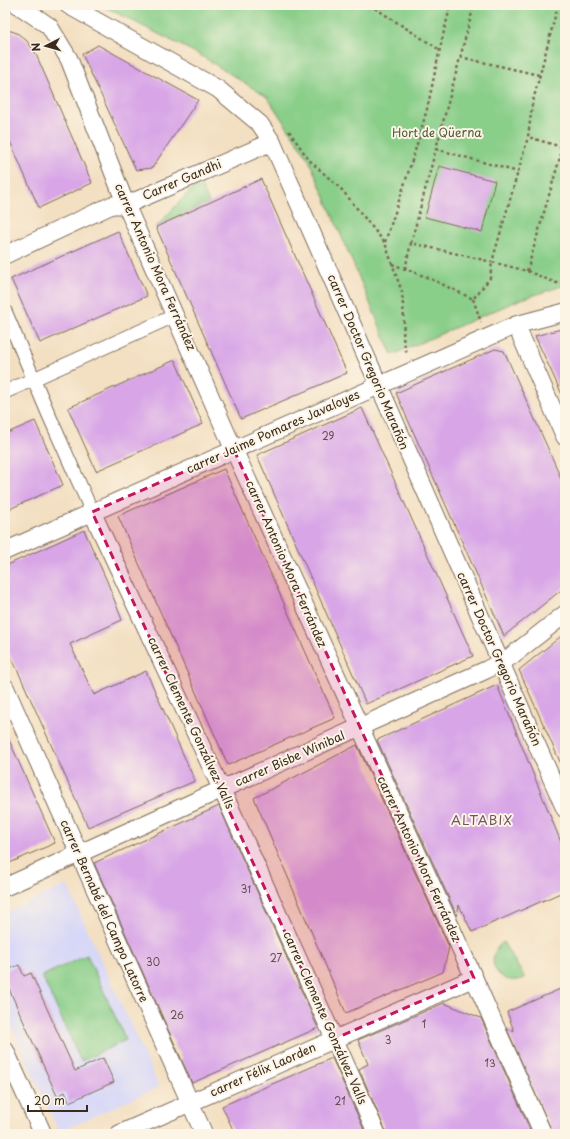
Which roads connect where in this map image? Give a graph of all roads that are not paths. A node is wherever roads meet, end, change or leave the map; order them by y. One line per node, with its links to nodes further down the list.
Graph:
1 (18, 5): 4 (street, carrer Antonio Mora Ferrández)
2 (68, 5): 3 (street, carrer Doctor Gregorio Marañón)
3 (272, 142): 4 (street, Carrer Gandhi); 11 (street, carrer Doctor Gregorio Marañón)
4 (126, 205): 5 (street, Carrer Gandhi); 8 (street, carrer Antonio Mora Ferrández)
5 (5, 255)
6 (5, 311): 10 (street, carrer Clemente Gonzálvez Valls)
7 (565, 312): 9 (street, carrer Jaime Pomares Javaloyes)
8 (176, 315): 10 (street); 14 (street, carrer Antonio Mora Ferrández)
9 (516, 325): 11 (street, carrer Jaime Pomares Javaloyes); 13 (street)
10 (33, 378): 12 (street); 15 (street, carrer Clemente Gonzálvez Valls)
11 (378, 386): 14 (street, carrer Jaime Pomares Javaloyes); 18 (street, carrer Doctor Gregorio Marañón)
12 (5, 392)
13 (565, 437)
14 (234, 450): 15 (street, carrer Jaime Pomares Javaloyes); 20 (street, carrer Antonio Mora Ferrández)
15 (92, 512): 16 (street, carrer Jaime Pomares Javaloyes); 21 (street, carrer Clemente Gonzálvez Valls)
16 (5, 551)
17 (565, 614): 18 (street, carrer Bisbe Winibal)
18 (501, 662): 20 (street, carrer Bisbe Winibal); 22 (street, carrer Doctor Gregorio Marañón)
19 (5, 687): 23 (street, carrer Bernabé del Campo Latorre)
20 (359, 728): 21 (street, carrer Bisbe Winibal); 25 (street, carrer Antonio Mora Ferrández)
21 (222, 790): 23 (street, carrer Bisbe Winibal); 26 (street, carrer Clemente Gonzálvez Valls)
22 (565, 809)
23 (79, 854): 24 (street, carrer Bisbe Winibal); 28 (street, carrer Bernabé del Campo Latorre)
24 (5, 887)
25 (474, 978): 26 (street, carrer Félix Laorden); 33 (street, carrer Antonio Mora Ferrández)
26 (334, 1039): 28 (street, carrer Félix Laorden); 32 (street, carrer Clemente Gonzálvez Valls)
27 (5, 1050): 29 (street)
28 (190, 1103): 30 (street, carrer Félix Laorden); 31 (street, carrer Bernabé del Campo Latorre)
29 (43, 1134)
30 (119, 1134)
31 (204, 1134)
32 (377, 1134)
33 (543, 1134)

